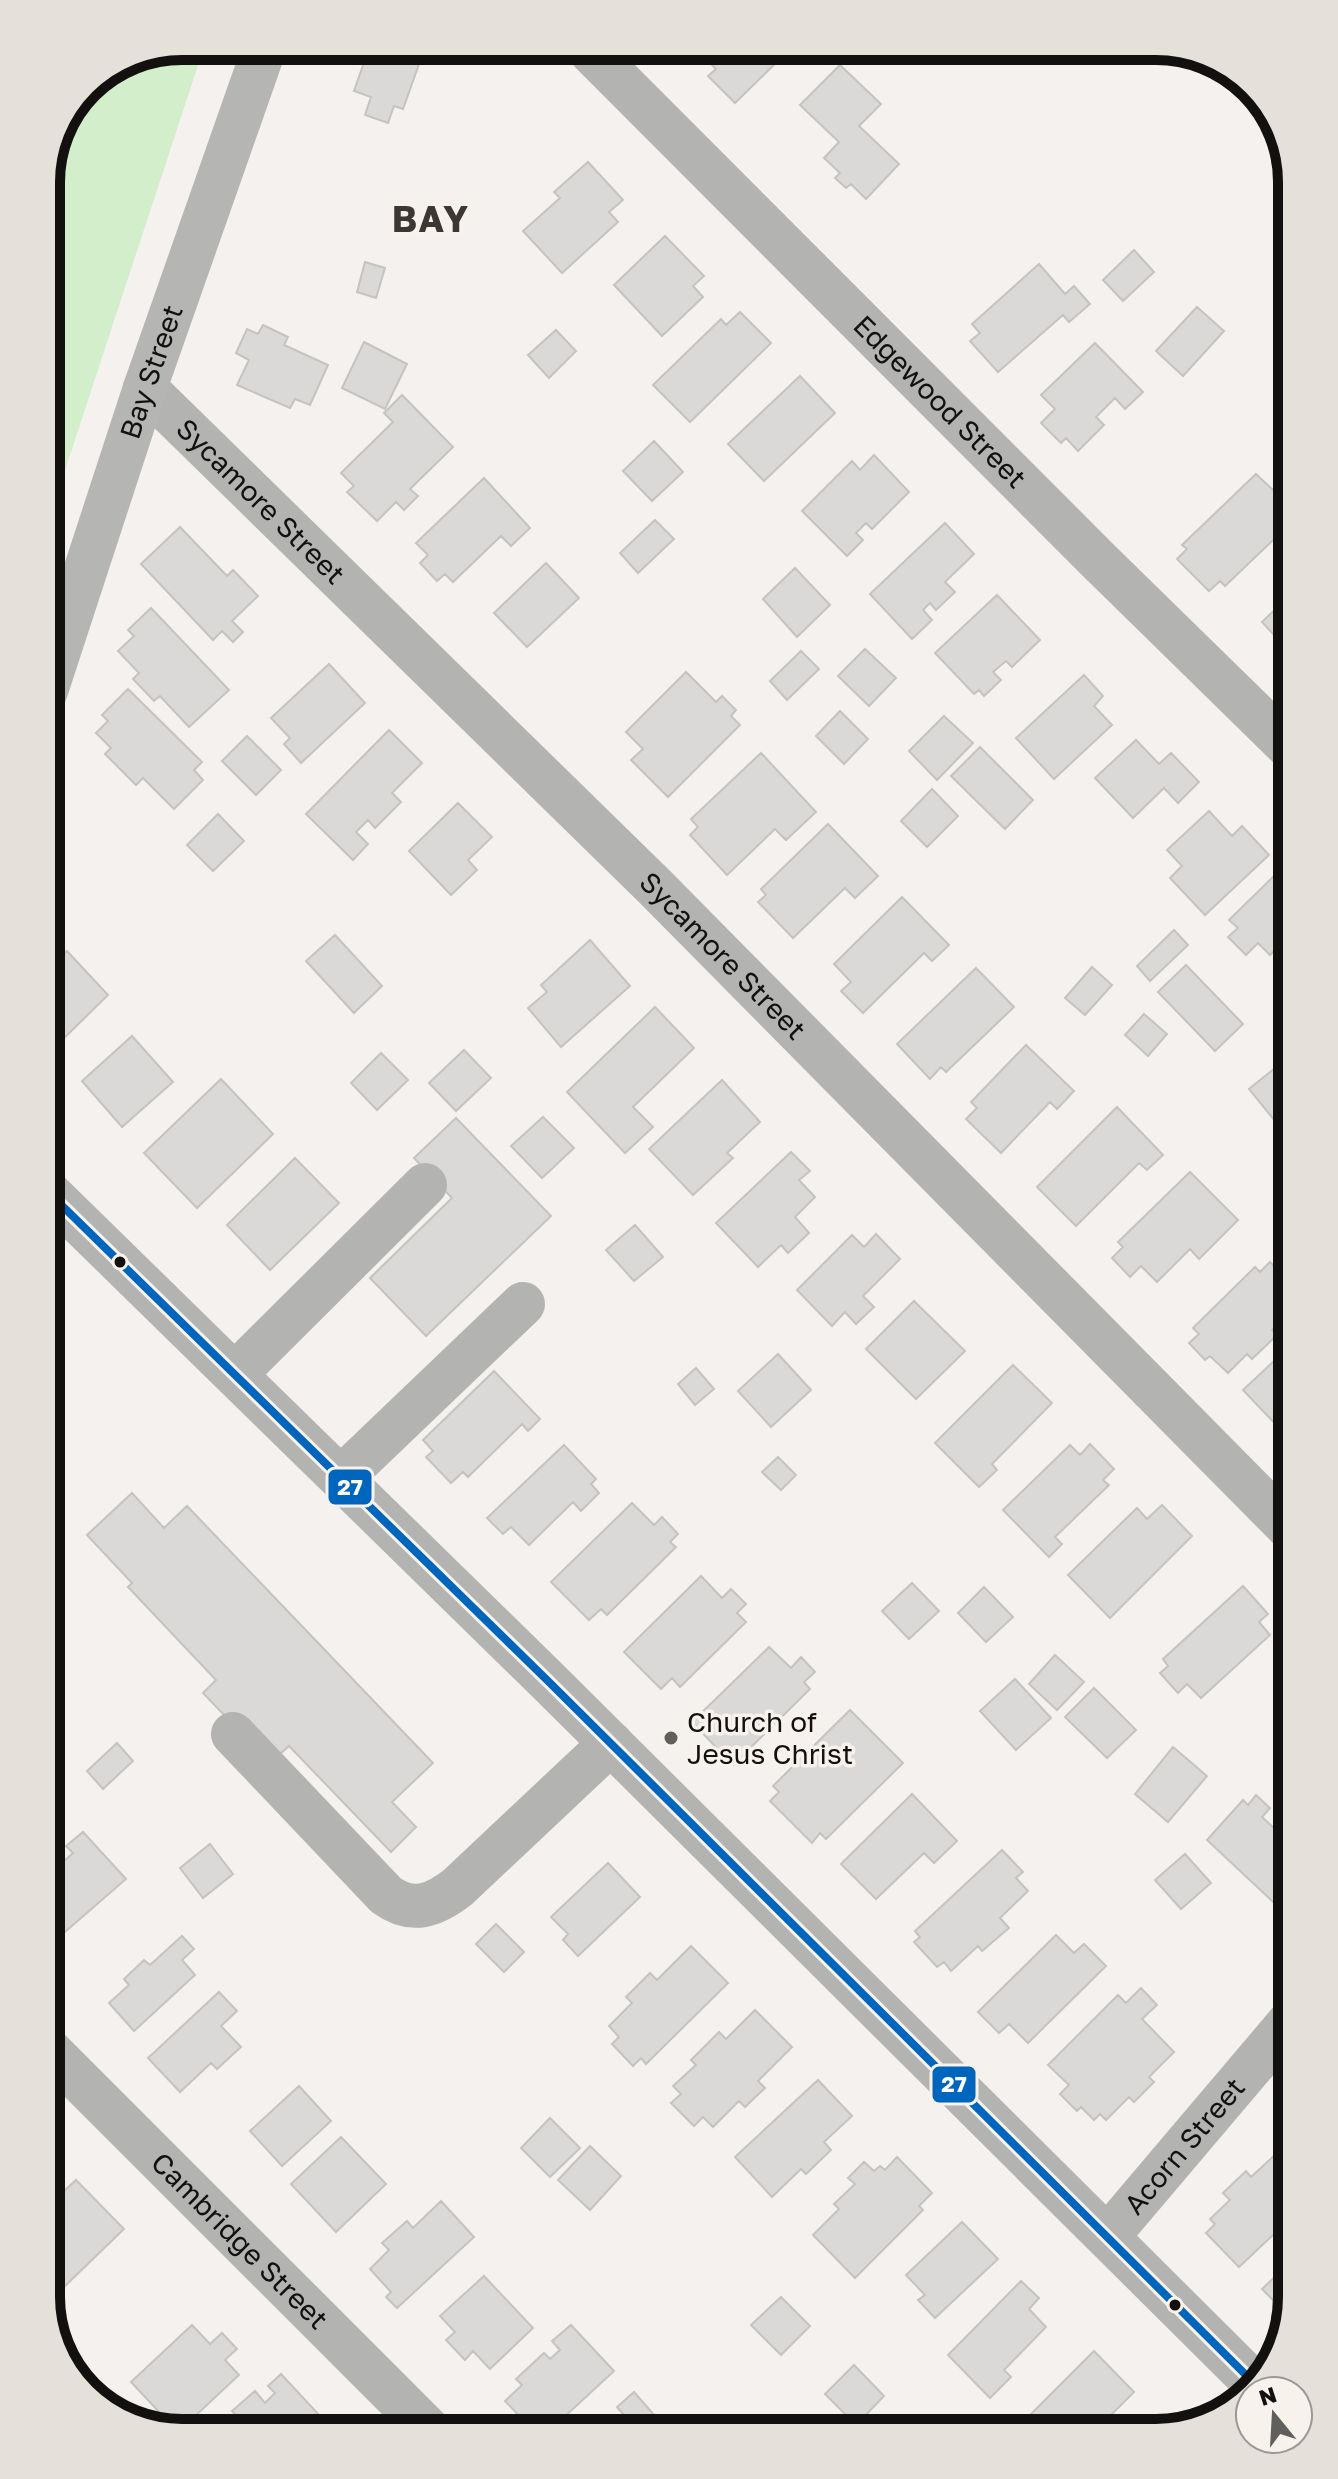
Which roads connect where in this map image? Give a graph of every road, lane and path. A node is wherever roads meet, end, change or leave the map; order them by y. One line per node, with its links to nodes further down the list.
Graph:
1 (260, 60): 3 (main road, Bay Street)
2 (599, 60): 5 (street, Edgewood Street)
3 (145, 388): 4 (main road, Bay Street); 11 (street, Sycamore Street)
4 (60, 648)
5 (1278, 736)
6 (425, 1185): 9 (street)
7 (60, 1204): 9 (street)
8 (523, 1304): 10 (street)
9 (235, 1374): 10 (street)
10 (341, 1478): 13 (street)
11 (1278, 1517)
12 (233, 1734): 13 (street)
13 (611, 1743): 16 (street)
14 (1278, 2036): 16 (street, Acorn Street)
15 (60, 2061): 18 (street, Cambridge Street)
16 (1108, 2236): 17 (street)
17 (1246, 2375)
18 (418, 2419)

